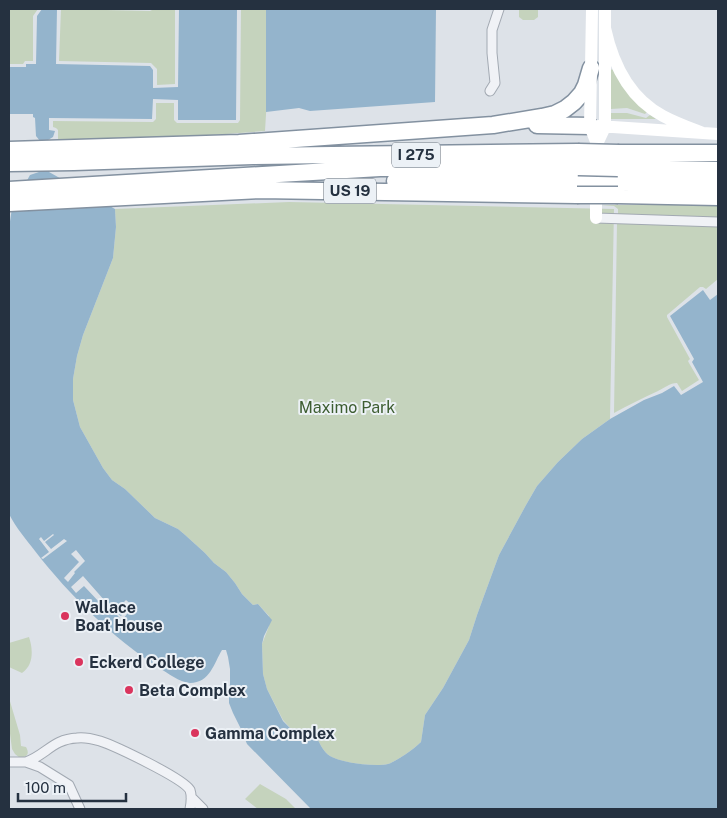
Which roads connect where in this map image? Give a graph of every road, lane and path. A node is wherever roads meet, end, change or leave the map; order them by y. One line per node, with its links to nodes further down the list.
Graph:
1 (499, 9): 7 (street)
2 (592, 9): 4 (street)
3 (605, 12): 4 (street); 5 (street)
4 (592, 24): 6 (street)
5 (605, 28): 9 (street); 10 (street)
6 (591, 68): 8 (highway); 9 (street)
7 (490, 91)
8 (493, 125): 9 (highway); 14 (highway)
9 (598, 126): 10 (street); 20 (street)
10 (703, 133): 11 (street)
11 (718, 134)
12 (9, 150): 14 (highway)
13 (718, 153): 16 (highway, I 275)
14 (73, 155): 15 (highway, I 275); 17 (highway, I 275)
15 (578, 160): 16 (highway, I 275, bridge); 19 (highway, I 275)
16 (619, 160): 18 (highway, I 275)
17 (9, 163)
18 (718, 170)
19 (283, 174): 20 (highway); 23 (highway, I 275)
20 (596, 182): 21 (highway); 26 (street)
21 (718, 183)
22 (9, 190): 23 (highway, I 275)
23 (123, 190): 24 (highway, US 19, bridge); 25 (highway, US 19)
24 (718, 197)
25 (9, 203)
26 (596, 218): 27 (street)
27 (718, 222)
28 (30, 761): 29 (street); 30 (street); 31 (street)
29 (9, 762)
30 (191, 797): 32 (street); 33 (street)
31 (80, 809)
32 (190, 809)
33 (203, 809)

